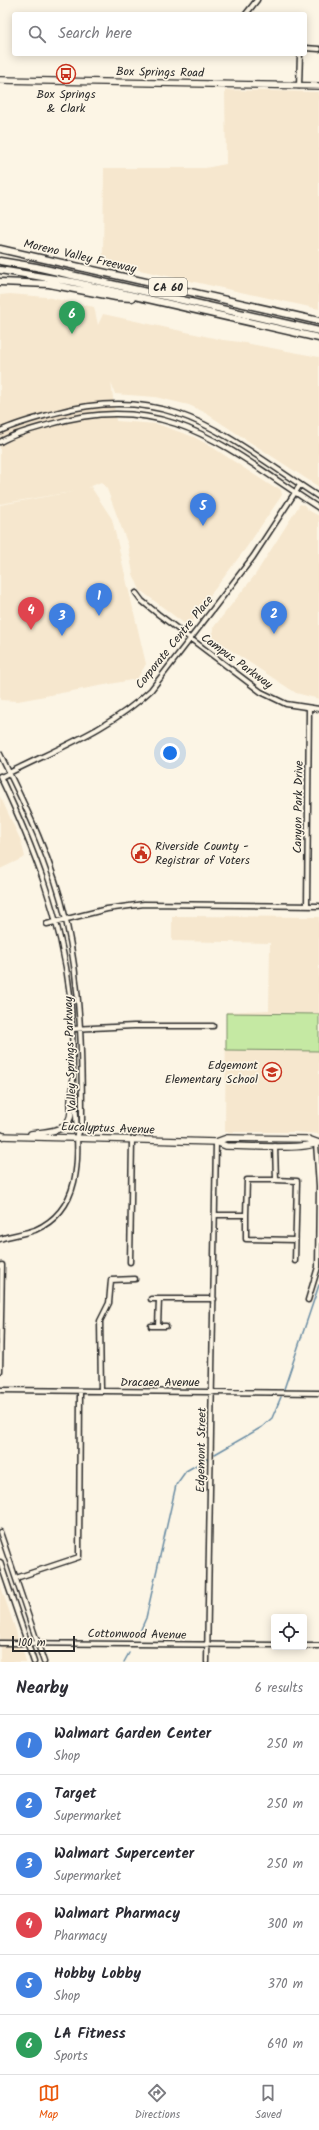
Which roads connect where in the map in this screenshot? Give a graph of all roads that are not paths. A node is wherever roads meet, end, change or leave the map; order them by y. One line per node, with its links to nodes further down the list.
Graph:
1 (257, 0): 2 (street)
2 (248, 12)
3 (307, 48): 4 (street)
4 (319, 49)
5 (300, 56): 7 (street)
6 (0, 80): 7 (main road, Box Springs Road)
7 (299, 86): 8 (main road, Box Springs Road)
8 (319, 86)
9 (0, 250): 14 (highway, Moreno Valley Freeway / CA 60)
10 (0, 262): 15 (highway)
11 (0, 270): 13 (highway, CA 60)
12 (0, 282): 13 (highway)
13 (141, 298): 16 (highway, CA 60)
14 (319, 321)
15 (319, 331)
16 (319, 338)
17 (0, 431): 19 (street)
18 (0, 442): 20 (street)
19 (300, 485): 20 (street, Corporate Centre Place); 21 (street)
20 (295, 493): 22 (street); 24 (street, Corporate Centre Place)
21 (319, 497)
22 (319, 508)
23 (136, 593): 24 (street, Campus Parkway)
24 (191, 640): 25 (street, Campus Parkway); 28 (street, Corporate Centre Place)
25 (309, 708): 26 (street, Campus Parkway); 30 (street, Canyon Park Drive)
26 (319, 709)
27 (0, 754): 28 (street, Valley Springs Parkway)
28 (9, 773): 29 (street, Corporate Centre Place); 32 (street, Valley Springs Parkway)
29 (0, 776): 33 (street, Valley Springs Parkway)
30 (307, 905): 31 (street); 32 (street)
31 (319, 906)
32 (66, 919): 33 (street); 36 (street, Valley Springs Parkway)
33 (56, 922): 34 (street); 37 (street, Valley Springs Parkway)
34 (47, 924)
35 (213, 1026): 36 (street)
36 (81, 1028): 37 (street); 41 (street, Valley Springs Parkway)
37 (72, 1029): 38 (street, Valley Springs Parkway)
38 (73, 1090): 40 (main road); 41 (street, Valley Springs Parkway)
39 (1, 1136): 40 (main road, Eucalyptus Avenue)
40 (15, 1137): 41 (main road, Eucalyptus Avenue)
41 (78, 1137): 42 (main road, Eucalyptus Avenue); 49 (street)
42 (132, 1141): 43 (main road, Eucalyptus Avenue); 52 (street)
43 (216, 1142): 44 (main road, Eucalyptus Avenue); 45 (main road, Eucalyptus Avenue); 47 (street, Edgemont Street)
44 (318, 1143): 45 (main road, Eucalyptus Avenue); 58 (street)
45 (275, 1146): 46 (street)
46 (276, 1180): 48 (street); 50 (street)
47 (215, 1215): 48 (street); 57 (street, Edgemont Street)
48 (246, 1215): 50 (street)
49 (0, 1239)
50 (295, 1240): 51 (street)
51 (295, 1261)
52 (130, 1262)
53 (2, 1265): 62 (street)
54 (135, 1279): 65 (street)
55 (151, 1299): 56 (street)
56 (159, 1299): 57 (street); 60 (street)
57 (214, 1299): 66 (street, Edgemont Street)
58 (308, 1300)
59 (151, 1326): 60 (street)
60 (158, 1326): 61 (street)
61 (166, 1326)
62 (0, 1371)
63 (0, 1390): 64 (street, Dracaea Avenue)
64 (80, 1391): 65 (street, Dracaea Avenue); 70 (street)
65 (101, 1391): 66 (street, Dracaea Avenue)
66 (212, 1392): 67 (street, Dracaea Avenue); 74 (street, Edgemont Street)
67 (319, 1392)
68 (0, 1532): 70 (street)
69 (0, 1562): 72 (street)
70 (16, 1578): 73 (street)
71 (0, 1643): 72 (street, Cottonwood Avenue)
72 (28, 1643): 73 (street, Cottonwood Avenue); 78 (street)
73 (38, 1643): 74 (street, Cottonwood Avenue); 79 (street)
74 (208, 1645): 75 (street, Cottonwood Avenue); 80 (street, Edgemont Street)
75 (271, 1646)
76 (307, 1646): 77 (street)
77 (319, 1646)
78 (34, 1662)
79 (44, 1662)
80 (208, 1662)

